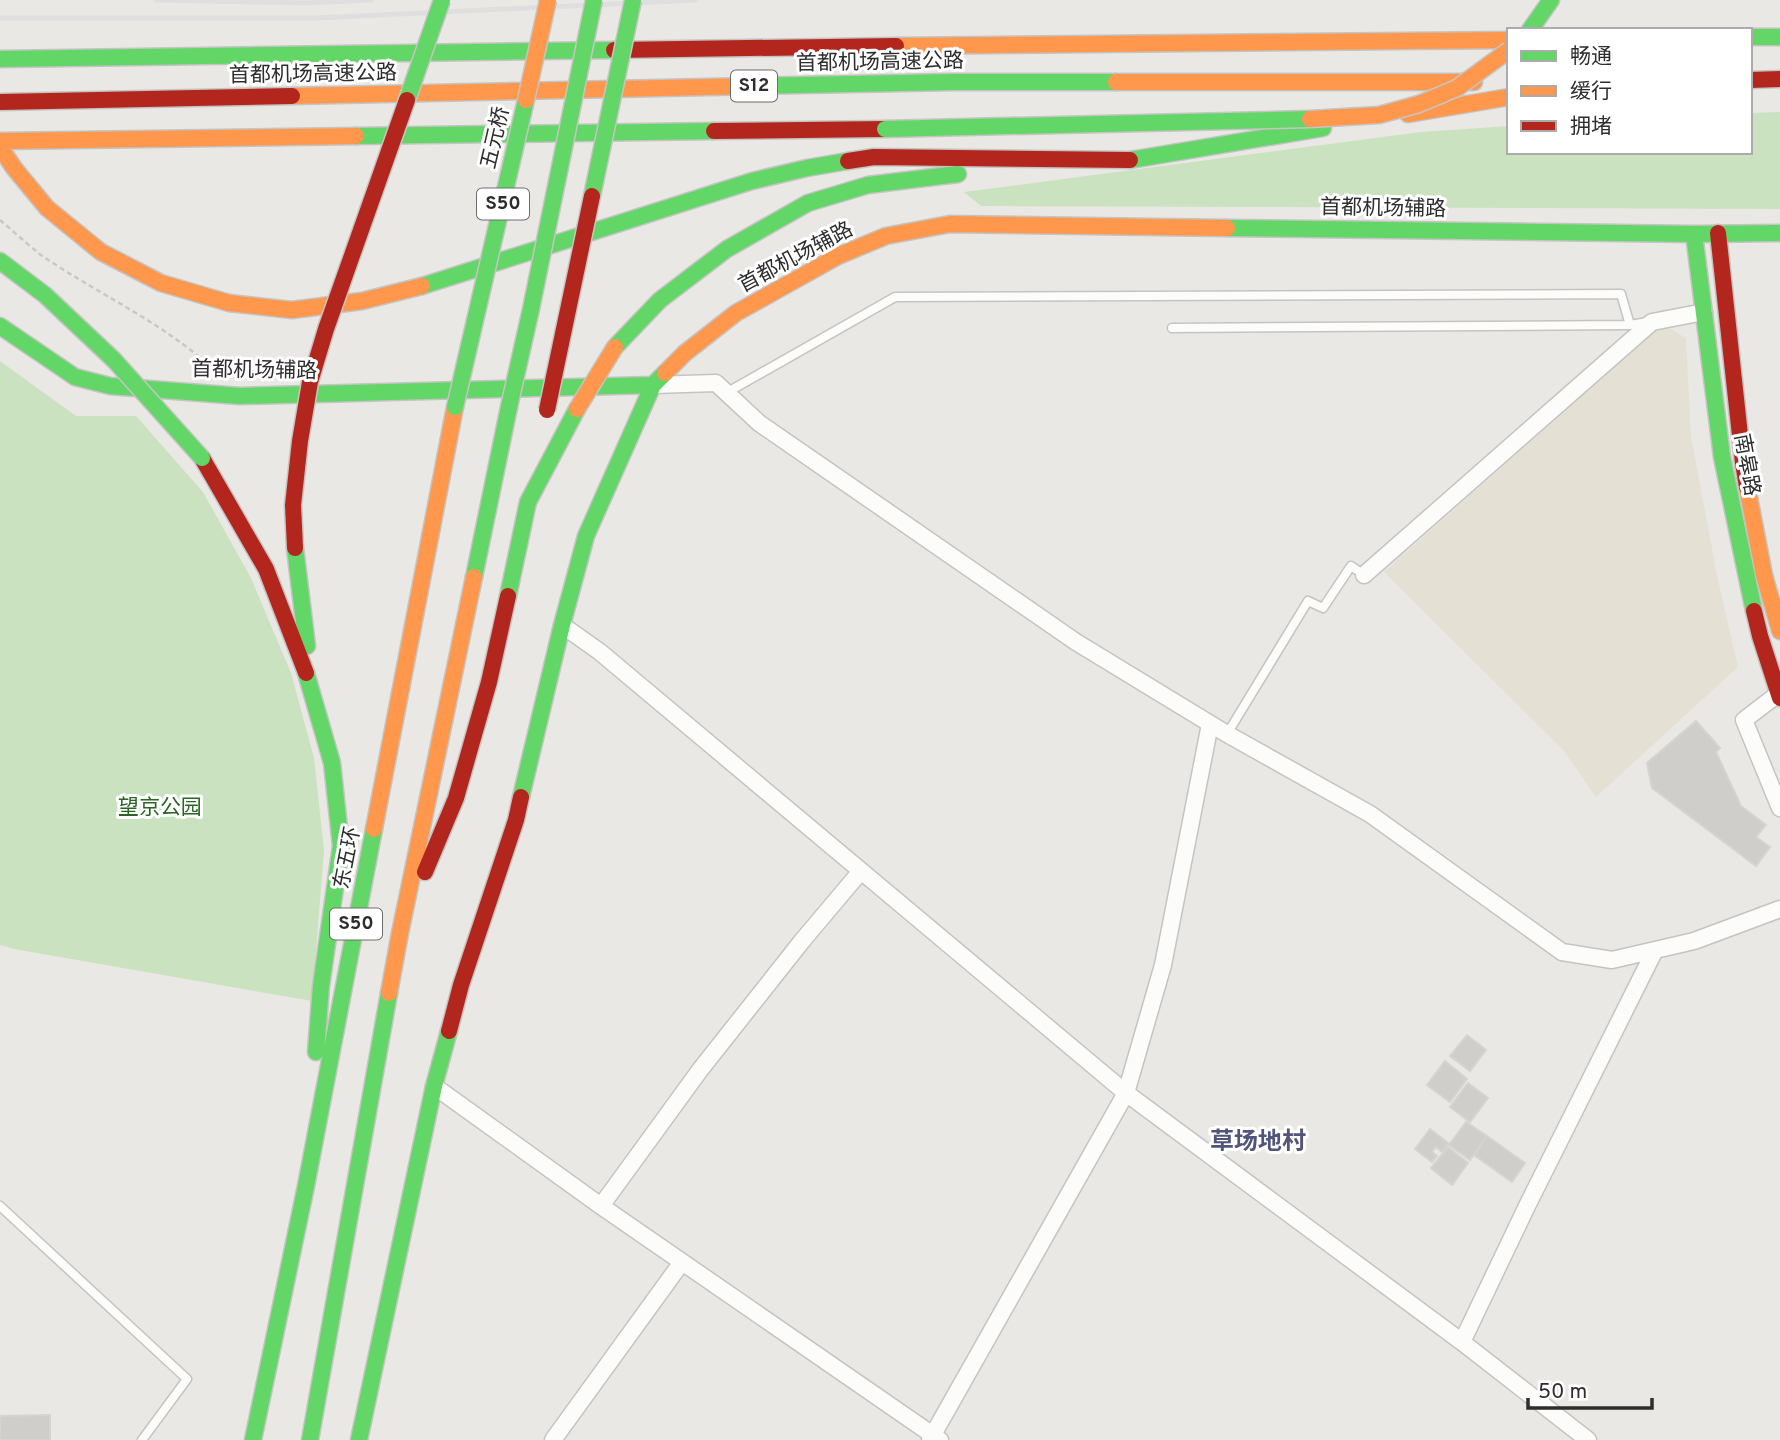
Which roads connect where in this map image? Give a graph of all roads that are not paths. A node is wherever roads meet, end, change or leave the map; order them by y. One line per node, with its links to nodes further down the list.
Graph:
1 (442, 0): 40 (main road, bridge)
2 (548, 0): 20 (main road, 五元桥 / S50, bridge)
3 (594, 0): 47 (main road, S50, bridge)
4 (633, 0): 34 (main road, bridge)
5 (1551, 0): 7 (main road)
6 (526, 22): 20 (main road, bridge)
7 (1531, 28)
8 (1752, 37): 9 (main road)
9 (1780, 37)
10 (1507, 40): 12 (main road, 首都机场高速公路 / S12)
11 (1507, 52): 18 (main road, bridge)
12 (0, 59)
13 (1780, 79): 14 (main road)
14 (1752, 80)
15 (1495, 82): 17 (main road, 首都机场高速公路 / S12)
16 (1507, 97): 21 (main road)
17 (0, 102)
18 (0, 141)
19 (0, 147): 21 (main road)
20 (515, 152): 33 (main road, 五元桥 / S50, bridge)
21 (1126, 161): 36 (main road, bridge)
22 (1718, 233): 23 (main road, 首都机场辅路); 24 (main road, 首都机场辅路); 39 (main road, 南皋路)
23 (1780, 233)
24 (1694, 234): 26 (main road, 南皋路); 31 (main road, 首都机场辅路)
25 (0, 261): 40 (main road, bridge)
26 (1704, 312): 27 (street); 41 (main road, 南皋路)
27 (1652, 322): 28 (lane); 37 (street)
28 (1630, 325): 30 (lane); 32 (lane)
29 (0, 326): 31 (main road, 首都机场辅路)
30 (1172, 328)
31 (653, 386): 32 (street); 38 (main road)
32 (726, 393): 42 (street)
33 (455, 407): 51 (main road, 东五环 / S50)
34 (545, 416)
35 (539, 450): 36 (main road)
36 (528, 502): 47 (main road)
37 (1364, 575): 43 (lane)
38 (562, 625): 45 (street); 49 (main road)
39 (1780, 631)
40 (313, 694): 51 (main road)
41 (1779, 694): 44 (street)
42 (1210, 724): 43 (street); 50 (street)
43 (1227, 734): 48 (street)
44 (1780, 808)
45 (860, 870): 50 (street); 53 (street)
46 (1780, 909): 48 (street)
47 (400, 933): 59 (main road, S50)
48 (1655, 950): 55 (street)
49 (434, 1086): 53 (street); 60 (main road)
50 (1126, 1093): 55 (street); 56 (street)
51 (306, 1186): 58 (main road, 东五环 / S50)
52 (0, 1206): 57 (lane)
53 (601, 1206): 54 (street)
54 (682, 1262): 56 (street); 61 (street)
55 (1462, 1342): 62 (street)
56 (934, 1438)
57 (142, 1440)
58 (253, 1440)
59 (310, 1440)
60 (359, 1440)
61 (553, 1440)
62 (1588, 1440)

